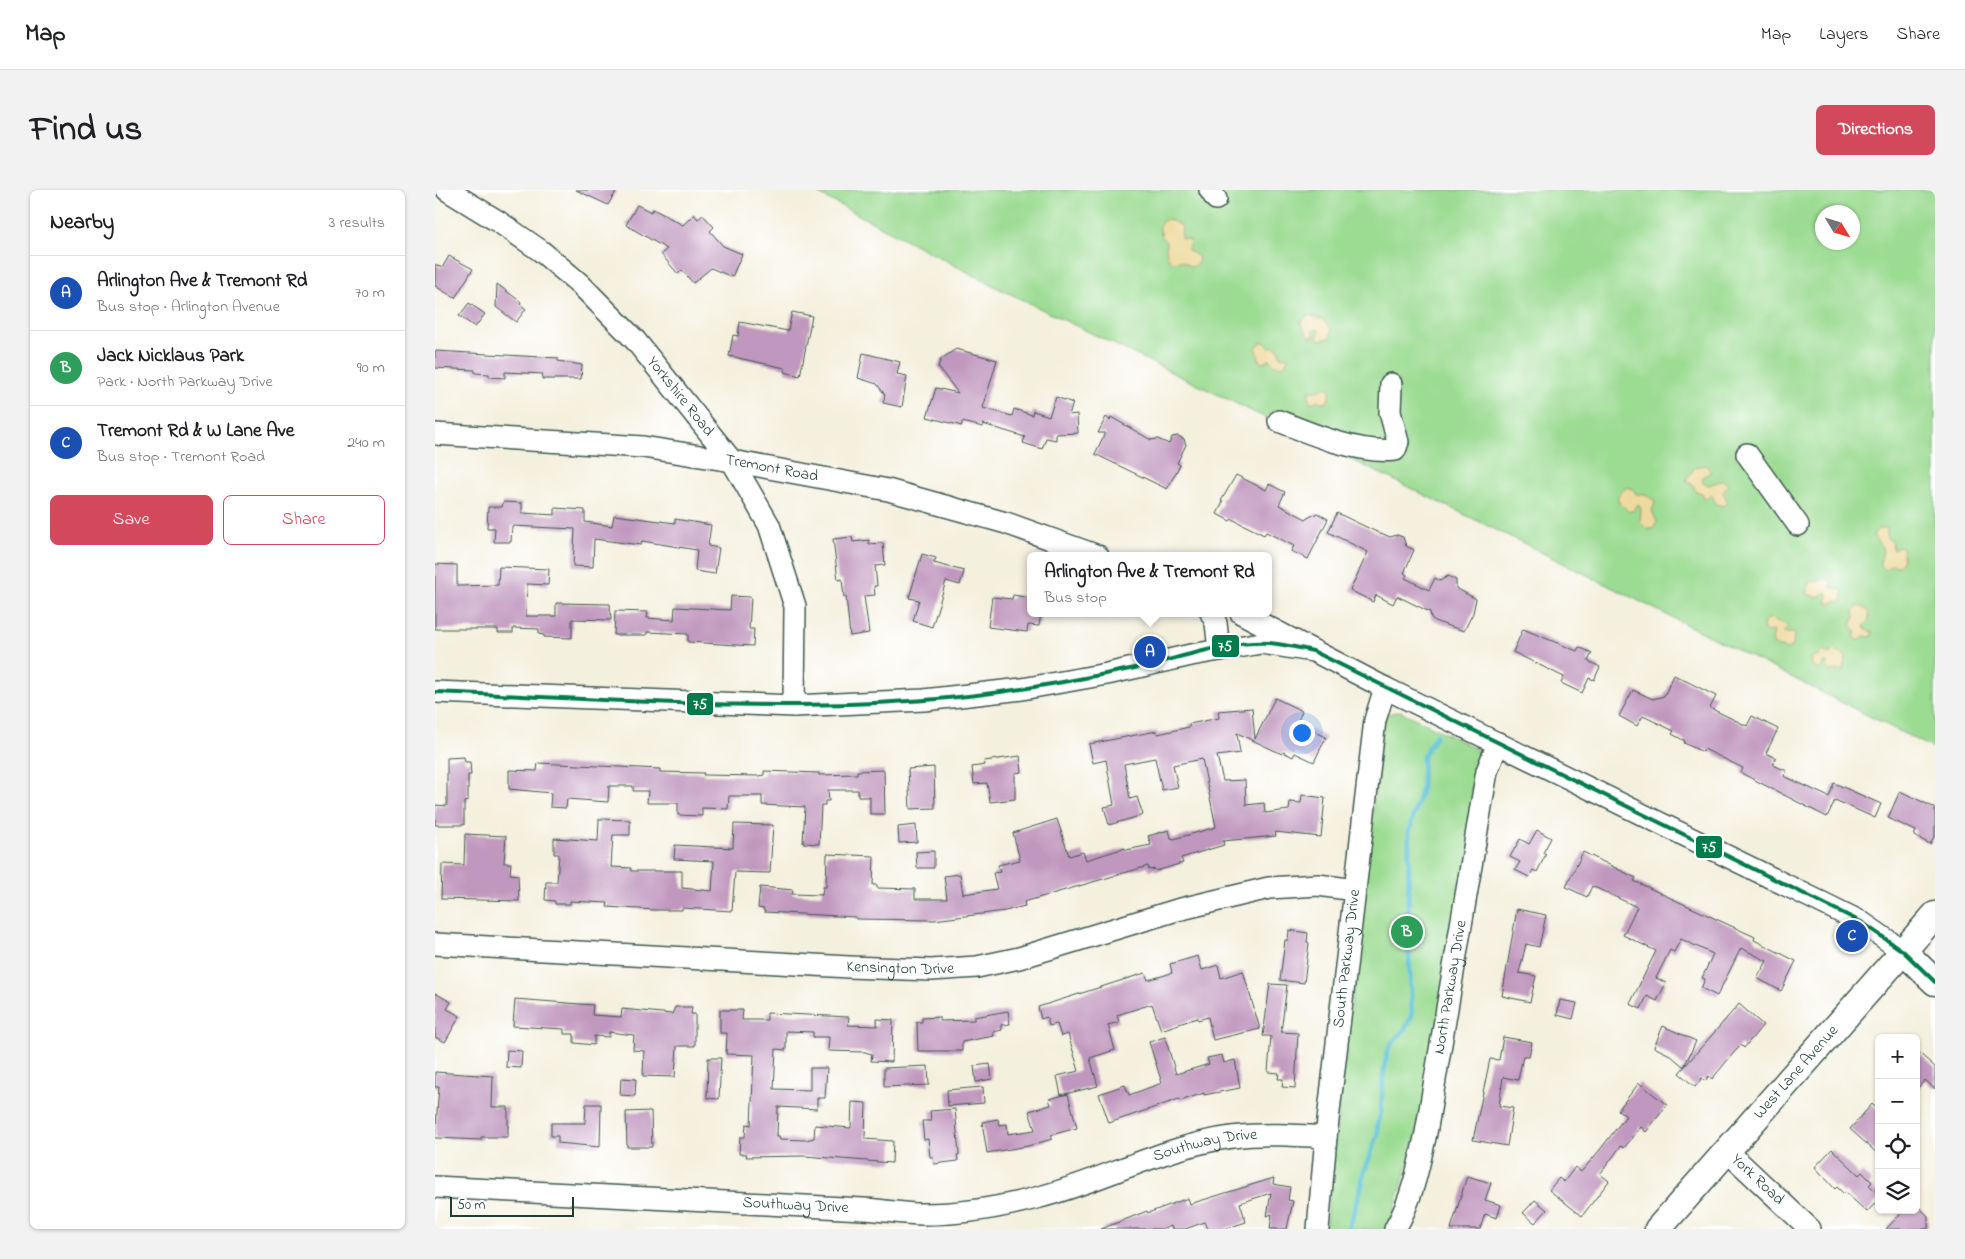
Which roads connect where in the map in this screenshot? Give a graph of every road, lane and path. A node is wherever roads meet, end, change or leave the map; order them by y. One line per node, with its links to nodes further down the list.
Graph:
1 (449, 190): 6 (street, Yorkshire Road)
2 (1391, 384): 3 (street)
3 (1279, 421)
4 (435, 434): 6 (street, Tremont Road)
5 (1747, 454): 7 (street)
6 (732, 461): 8 (street, Tremont Road); 15 (street, Yorkshire Road)
7 (1798, 525)
8 (1087, 552)
9 (1213, 617): 11 (street)
10 (1249, 617): 12 (street)
11 (1219, 650): 12 (street); 15 (street)
12 (1313, 651): 13 (street)
13 (1385, 688): 16 (street); 17 (street, South Parkway Drive)
14 (435, 692): 15 (street)
15 (794, 706)
16 (1497, 743): 20 (street); 26 (street, North Parkway Drive)
17 (1355, 890): 19 (street, Kensington Drive); 22 (street, South Parkway Drive)
18 (1935, 915): 20 (main road, West Lane Avenue)
19 (435, 944)
20 (1903, 952): 21 (main road); 23 (main road, West Lane Avenue)
21 (1935, 982)
22 (1326, 1137): 24 (street, Southway Drive); 25 (street, South Parkway Drive)
23 (1727, 1151): 27 (main road, West Lane Avenue); 28 (street, York Road)
24 (435, 1186)
25 (1318, 1229)
26 (1395, 1229)
27 (1658, 1229)
28 (1810, 1229)

